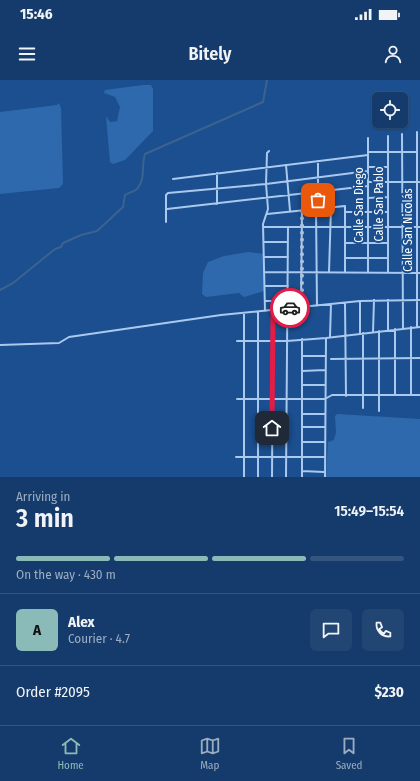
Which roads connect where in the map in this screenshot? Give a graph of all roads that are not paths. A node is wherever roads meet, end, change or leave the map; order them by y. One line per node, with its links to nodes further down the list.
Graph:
1 (417, 132): 8 (street, Calle San Nicolás)
2 (402, 134): 7 (street)
3 (388, 136): 6 (street, Calle San Pablo)
4 (368, 138): 9 (street, Calle San Diego)
5 (269, 151): 12 (street)
6 (388, 152): 7 (street); 9 (street); 14 (street, Calle San Pablo)
7 (402, 152): 8 (street); 22 (street)
8 (418, 153): 23 (street, Calle San Nicolás)
9 (368, 154): 10 (street); 13 (street, Calle San Diego)
10 (318, 161): 11 (street); 17 (street)
11 (286, 165): 12 (street); 19 (street)
12 (267, 167): 16 (street); 24 (street)
13 (368, 167): 14 (street); 15 (street, Calle San Diego)
14 (388, 167): 21 (street, Calle San Pablo)
15 (368, 171): 17 (street); 20 (street, Calle San Diego)
16 (217, 173): 18 (street); 26 (street)
17 (318, 177): 19 (street); 27 (street)
18 (173, 178)
19 (287, 181): 24 (street); 28 (street)
20 (368, 182): 21 (street); 25 (street, Calle San Diego)
21 (388, 182): 22 (street); 31 (street, Calle San Pablo)
22 (402, 182): 23 (street); 51 (street)
23 (418, 182): 52 (street, Calle San Nicolás)
24 (266, 184): 26 (street); 29 (street)
25 (368, 186): 27 (street); 30 (street, Calle San Diego)
26 (218, 188): 32 (street); 34 (street)
27 (318, 192): 28 (street); 35 (street)
28 (290, 195): 29 (street); 37 (street)
29 (268, 198): 32 (street); 41 (street)
30 (368, 198): 31 (street); 39 (street, Calle San Diego)
31 (388, 198): 40 (street, Calle San Pablo)
32 (217, 204): 34 (street)
33 (331, 207): 35 (street); 38 (street); 47 (street)
34 (166, 209): 42 (street)
35 (317, 209): 36 (street); 46 (street)
36 (302, 210): 37 (street); 45 (street)
37 (290, 211): 41 (street)
38 (345, 212): 39 (street); 48 (street)
39 (368, 212): 40 (street); 49 (street, Calle San Diego)
40 (388, 212): 50 (street, Calle San Pablo)
41 (267, 214): 43 (street)
42 (166, 222)
43 (263, 227): 44 (street); 53 (street)
44 (288, 227): 45 (street); 54 (street)
45 (303, 227): 46 (street); 65 (street)
46 (316, 227): 47 (street); 66 (street)
47 (330, 227): 48 (street); 67 (street)
48 (345, 227): 49 (street); 55 (street)
49 (368, 227): 50 (street); 56 (street, Calle San Diego)
50 (388, 227): 51 (street); 57 (street, Calle San Pablo)
51 (402, 228): 52 (street); 71 (street)
52 (418, 228): 72 (street, Calle San Nicolás)
53 (264, 242): 54 (street); 58 (street)
54 (288, 242): 59 (street)
55 (345, 243): 56 (street); 60 (street)
56 (368, 243): 57 (street); 61 (street, Calle San Diego)
57 (388, 243): 62 (street, Calle San Pablo)
58 (264, 257): 59 (street); 63 (street)
59 (288, 257): 64 (street)
60 (345, 258): 61 (street); 68 (street)
61 (368, 258): 62 (street); 69 (street, Calle San Diego)
62 (388, 258): 70 (street, Calle San Pablo)
63 (265, 272): 64 (street); 73 (street)
64 (288, 272): 65 (street); 74 (street)
65 (302, 272): 66 (street); 85 (street)
66 (316, 272): 67 (street); 84 (street)
67 (329, 272): 68 (street)
68 (345, 272): 69 (street)
69 (368, 272): 70 (street)
70 (388, 272): 71 (street)
71 (403, 273): 72 (street); 78 (street)
72 (418, 273): 79 (street, Calle San Nicolás)
73 (264, 286): 74 (street); 80 (street)
74 (288, 286): 75 (street)
75 (288, 300): 80 (street); 86 (street)
76 (374, 300): 77 (street); 81 (street); 97 (street)
77 (388, 300): 78 (street); 95 (street)
78 (403, 300): 79 (street); 92 (street)
79 (418, 300): 91 (street, Calle San Nicolás)
80 (265, 301): 88 (street)
81 (360, 301): 82 (street); 98 (street)
82 (346, 302): 83 (street); 99 (street)
83 (331, 304): 84 (street); 100 (street)
84 (317, 306): 85 (street)
85 (302, 307): 86 (street)
86 (288, 309): 87 (street); 107 (street)
87 (273, 310): 88 (street); 106 (street)
88 (265, 311): 89 (street)
89 (258, 312): 90 (street); 105 (street)
90 (244, 313): 104 (street); 108 (street)
91 (418, 327): 93 (street)
92 (403, 328): 93 (street); 94 (street)
93 (411, 328): 115 (street)
94 (395, 329): 95 (street); 114 (street)
95 (388, 330): 96 (street)
96 (379, 331): 97 (street); 113 (street)
97 (373, 332): 98 (street)
98 (362, 333): 99 (street); 112 (street)
99 (346, 335): 100 (street); 111 (street)
100 (330, 336): 101 (street)
101 (326, 338): 102 (street); 110 (street)
102 (302, 339): 107 (street); 109 (street)
103 (237, 341): 104 (street)
104 (244, 341): 105 (street); 129 (street)
105 (258, 341): 106 (street); 130 (street)
106 (273, 341): 107 (street); 131 (street)
107 (287, 341): 132 (street)
108 (0, 345)
109 (302, 356): 110 (street); 119 (street)
110 (326, 356): 118 (street)
111 (346, 358): 112 (street); 117 (street); 126 (street)
112 (363, 358): 113 (street); 127 (street)
113 (379, 358): 114 (street); 122 (street)
114 (395, 358): 115 (street); 123 (street)
115 (412, 358): 116 (street); 124 (street)
116 (420, 358)
117 (331, 359)
118 (325, 370): 119 (street); 121 (street)
119 (302, 371): 120 (street)
120 (302, 385): 121 (street); 133 (street)
121 (325, 385): 134 (street)
122 (379, 395): 123 (street); 127 (street); 136 (street)
123 (395, 395): 124 (street)
124 (412, 395): 125 (street)
125 (420, 395)
126 (346, 396): 127 (street); 134 (street)
127 (363, 396): 135 (street)
128 (236, 399): 129 (street)
129 (244, 399): 130 (street); 144 (street)
130 (258, 399): 131 (street); 145 (street)
131 (272, 399): 132 (street); 146 (street)
132 (287, 399): 133 (street); 147 (street)
133 (302, 399): 134 (street); 137 (street)
134 (325, 399): 138 (street)
135 (362, 408)
136 (379, 411)
137 (302, 414): 138 (street); 139 (street)
138 (325, 414): 140 (street)
139 (302, 427): 140 (street); 141 (street)
140 (325, 427): 142 (street)
141 (302, 442): 142 (street); 148 (street)
142 (325, 442): 149 (street)
143 (236, 457): 144 (street)
144 (244, 457): 145 (street); 152 (street)
145 (258, 457): 146 (street); 153 (street)
146 (272, 457): 147 (street); 154 (street)
147 (287, 457): 148 (street); 155 (street)
148 (302, 457): 149 (street); 150 (street)
149 (325, 457): 151 (street)
150 (302, 471): 151 (street); 156 (street)
151 (325, 472): 157 (street)
152 (244, 477)
153 (258, 477)
154 (272, 477)
155 (286, 477)
156 (302, 477)
157 (325, 477)

